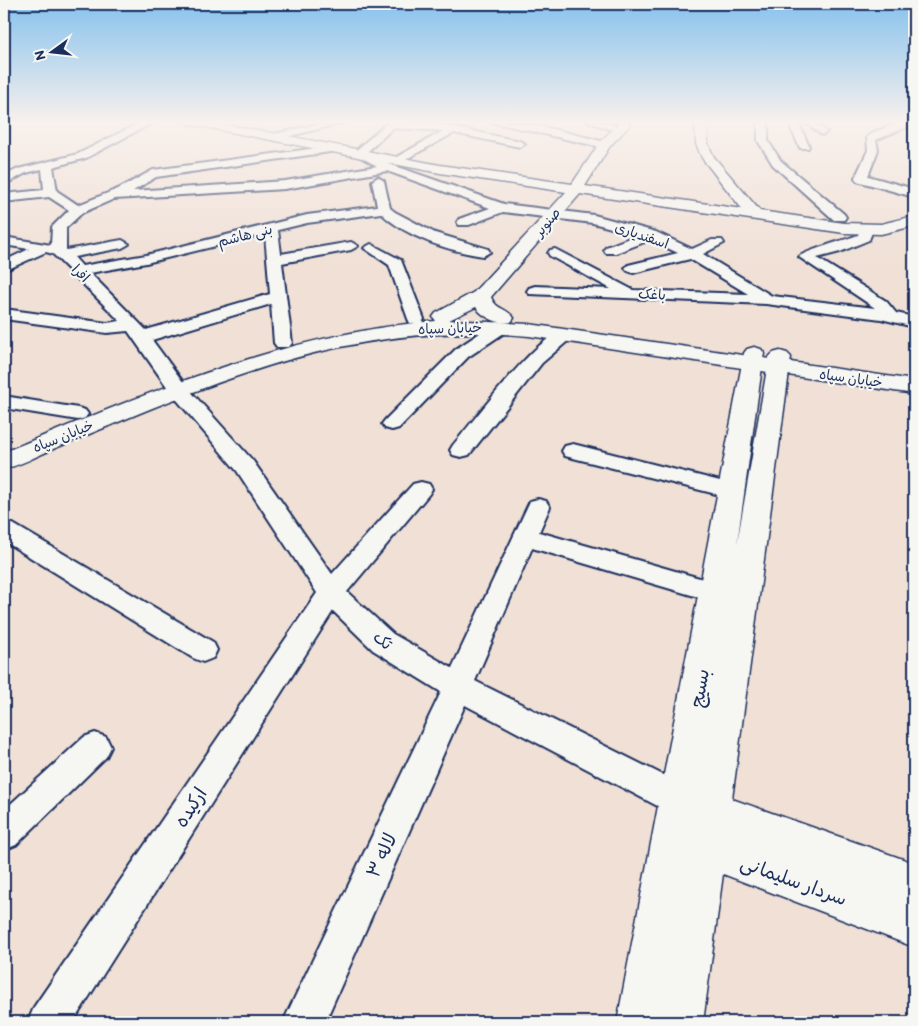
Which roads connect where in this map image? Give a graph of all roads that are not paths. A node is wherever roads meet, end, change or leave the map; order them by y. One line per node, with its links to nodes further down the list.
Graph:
1 (30, 169): 12 (street)
2 (48, 169): 18 (street)
3 (180, 169): 19 (street)
4 (368, 169): 19 (street)
5 (400, 169): 11 (street, اسفندیاری)
6 (429, 169): 16 (street)
7 (589, 169): 16 (street, صنوبر)
8 (717, 169): 26 (street)
9 (784, 169): 27 (street)
10 (865, 169): 17 (street)
11 (407, 174): 13 (street); 23 (street, اسفندیاری)
12 (4, 181)
13 (378, 181): 15 (street); 22 (street)
14 (914, 183): 17 (street)
15 (360, 185)
16 (576, 189): 25 (street, صنوبر); 26 (street)
17 (908, 191)
18 (51, 193): 20 (street); 24 (street)
19 (109, 196): 24 (street)
20 (8, 197): 21 (street)
21 (4, 208)
22 (384, 208): 30 (street, بنی هاشم); 40 (street)
23 (502, 208): 25 (street, اسفندیاری); 28 (street)
24 (77, 210): 39 (street, افرا)
25 (553, 214): 32 (street, اسفندیاری); 49 (street, صنوبر)
26 (754, 214): 27 (street); 31 (street)
27 (839, 217): 29 (street)
28 (464, 222)
29 (912, 222): 31 (street)
30 (271, 229): 43 (street); 46 (street, بنی هاشم)
31 (866, 230): 53 (street)
32 (651, 235): 38 (street); 42 (street, اسفندیاری)
33 (4, 240): 39 (street)
34 (717, 243): 42 (street)
35 (122, 244): 39 (street)
36 (351, 246): 43 (street)
37 (371, 248): 56 (street)
38 (610, 250)
39 (55, 251): 44 (street); 46 (street, افرا)
40 (483, 252)
41 (555, 254): 48 (street)
42 (692, 254): 45 (street); 51 (street, اسفندیاری)
43 (274, 260): 61 (street)
44 (4, 267)
45 (633, 268)
46 (78, 271): 59 (street, افرا)
47 (535, 291): 48 (street, باغک)
48 (630, 293): 51 (street, باغک)
49 (481, 296): 55 (street, صنوبر); 57 (street)
50 (269, 299): 59 (street)
51 (768, 300): 53 (street, اسفندیاری)
52 (914, 308): 53 (street)
53 (886, 312): 58 (street, اسفندیاری)
54 (4, 314): 59 (street)
55 (443, 317): 56 (street, خیابان سپاه); 57 (street, خیابان سپاه)
56 (416, 319): 61 (street, خیابان سپاه)
57 (503, 322): 60 (street, خیابان سپاه); 62 (street, خیابان سپاه); 64 (street, خیابان سپاه); 68 (street)
58 (914, 322)
59 (138, 331): 64 (street, افرا)
60 (564, 335): 62 (street, خیابان سپاه); 70 (street)
61 (283, 344): 64 (street, خیابان سپاه)
62 (766, 360): 63 (street, خیابان سپاه); 65 (street, خیابان سپاه); 74 (street, بسیج); 83 (street, بسیج)
63 (914, 375)
64 (176, 384): 67 (street, خیابان سپاه); 72 (street, خیابان سپاه); 79 (street, تک)
65 (914, 387)
66 (4, 402): 67 (street)
67 (78, 414): 69 (street, خیابان سپاه)
68 (392, 424)
69 (4, 445)
70 (461, 450)
71 (573, 451): 74 (street)
72 (4, 461)
73 (421, 489): 79 (street, ارکیده)
74 (732, 491): 78 (street, بسیج)
75 (538, 507): 77 (street, لاله ۳)
76 (8, 537): 80 (street)
77 (525, 538): 78 (street); 81 (street, لاله ۳)
78 (715, 592): 83 (street, بسیج)
79 (331, 593): 81 (street, تک); 87 (street, ارکیده)
80 (203, 650)
81 (458, 687): 83 (street, تک); 88 (street, لاله ۳)
82 (95, 747): 84 (street)
83 (692, 823): 85 (street); 86 (street, سردار سلیمانی); 89 (street, بسیج); 90 (street, بسیج)
84 (4, 833)
85 (914, 884)
86 (914, 925)
87 (48, 1022)
88 (304, 1022)
89 (641, 1022)
90 (679, 1022)

